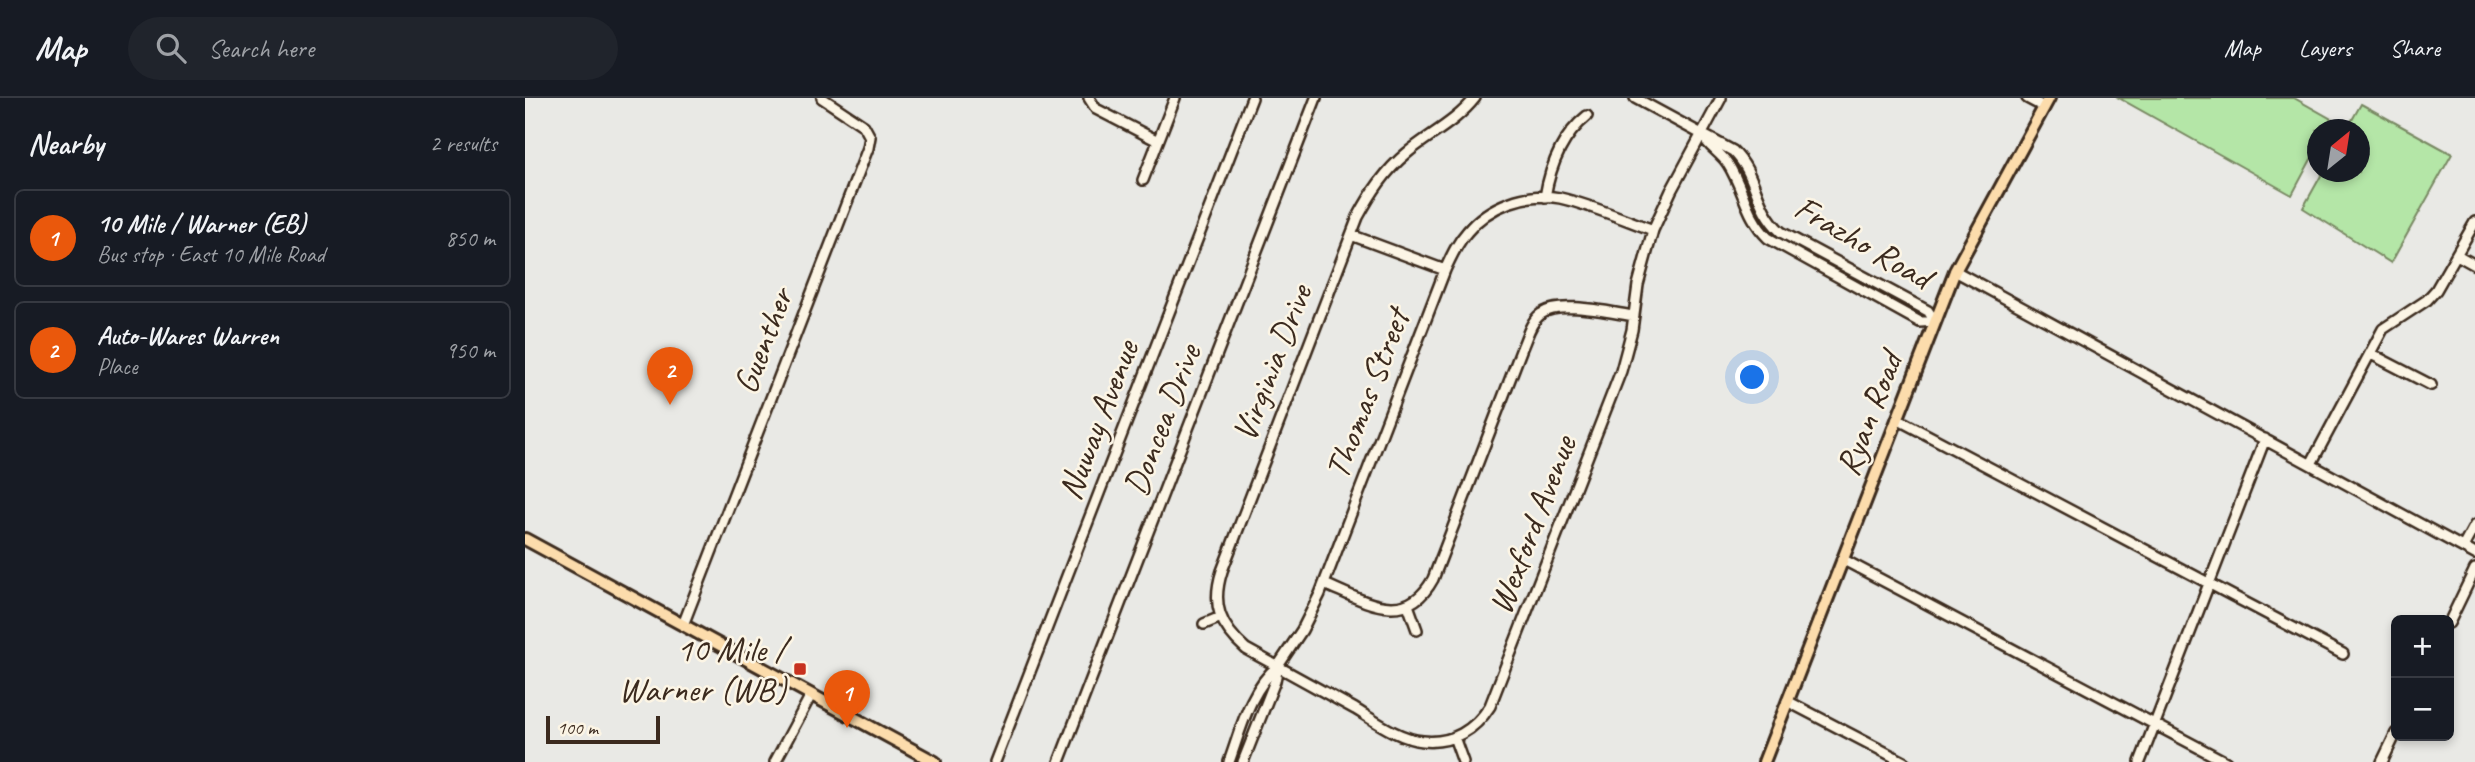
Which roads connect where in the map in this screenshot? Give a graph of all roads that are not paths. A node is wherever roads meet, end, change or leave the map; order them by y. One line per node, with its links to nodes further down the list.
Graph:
1 (822, 98): 42 (street, Guenther)
2 (1089, 98): 13 (street)
3 (1175, 98): 13 (street)
4 (1252, 98): 53 (street, Nuway Avenue)
5 (1316, 98): 54 (street, Doncea Drive)
6 (1475, 98): 18 (street, Virginia Drive)
7 (1635, 98): 12 (street, Frazho Road)
8 (1721, 98): 12 (street, Wexford Avenue)
9 (2027, 98): 10 (street)
10 (2047, 103): 22 (main road, Ryan Road)
11 (1587, 116): 15 (street)
12 (1702, 134): 17 (street, Wexford Avenue); 24 (street, Frazho Road); 24 (street, Frazho Road)
13 (1158, 141): 14 (street)
14 (1143, 180)
15 (1545, 197): 17 (street, Thomas Street); 21 (street, Thomas Street)
16 (2475, 222): 19 (street)
17 (1653, 230): 23 (street, Wexford Avenue)
18 (1351, 235): 21 (street); 40 (street, Virginia Drive)
19 (2457, 255): 20 (street); 25 (street)
20 (2475, 265)
21 (1445, 270): 37 (street, Thomas Street)
22 (1955, 271): 24 (main road, Ryan Road); 28 (street, Frazho Road)
23 (1634, 316): 38 (street); 49 (street, Wexford Avenue)
24 (1935, 321): 27 (main road, Ryan Road)
25 (2371, 354): 26 (street); 29 (street)
26 (2431, 385)
27 (1897, 419): 34 (main road, Ryan Road); 36 (street)
28 (2265, 439): 29 (street, Frazho Road); 36 (street)
29 (2311, 464): 32 (street, Frazho Road)
30 (2475, 525): 32 (street)
31 (525, 539): 42 (main road)
32 (2463, 547): 33 (street, Frazho Road)
33 (2475, 554)
34 (1842, 559): 47 (main road, Ryan Road); 48 (street)
35 (2475, 569): 39 (street)
36 (2209, 583): 44 (street); 48 (street)
37 (1324, 584): 38 (street); 45 (street, Thomas Street)
38 (1408, 605): 43 (street)
39 (2453, 615)
40 (1221, 617): 41 (street); 45 (street)
41 (1204, 624)
42 (683, 625): 46 (main road)
43 (1417, 630)
44 (2343, 654)
45 (1277, 666): 49 (street, Wexford Avenue); 55 (street); 56 (street, Thomas Street)
46 (811, 695): 51 (street); 52 (main road)
47 (1787, 701): 58 (main road, Ryan Road); 59 (street)
48 (2155, 724): 60 (street); 61 (street)
49 (1454, 737): 57 (street)
50 (2392, 741): 62 (street)
51 (775, 762)
52 (935, 762)
53 (995, 762)
54 (1059, 762)
55 (1229, 762)
56 (1243, 762)
57 (1463, 762)
58 (1764, 762)
59 (1904, 762)
60 (2140, 762)
61 (2226, 762)
62 (2382, 762)

